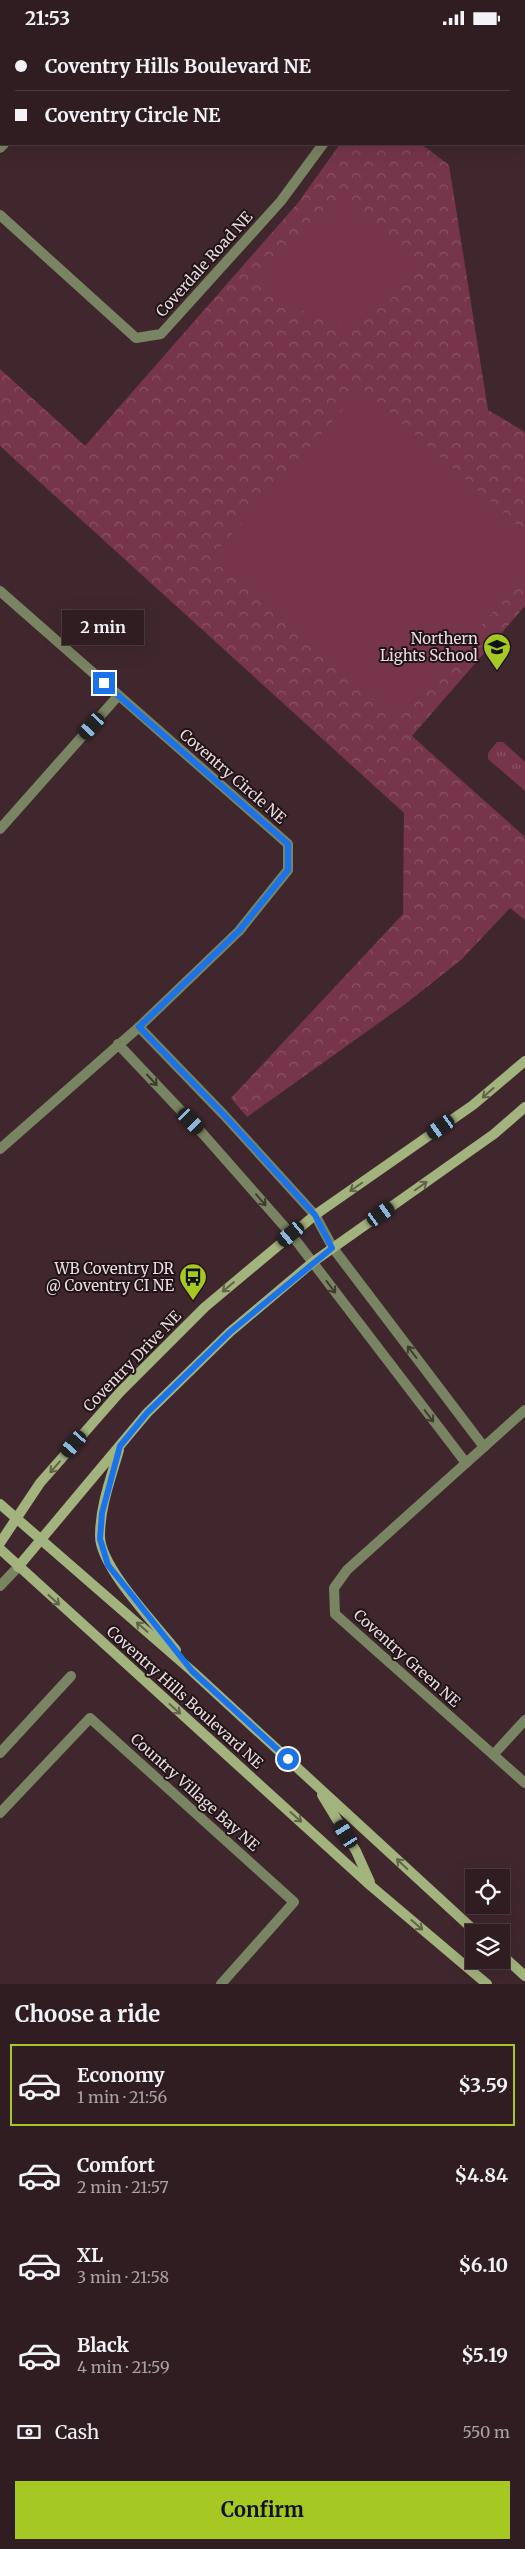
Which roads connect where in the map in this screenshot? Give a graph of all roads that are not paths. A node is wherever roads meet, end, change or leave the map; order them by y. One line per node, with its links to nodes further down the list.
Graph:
1 (322, 145): 2 (street, Coverdale Road NE)
2 (0, 215)
3 (0, 591): 4 (street, Coventry Circle NE)
4 (118, 696): 5 (street); 6 (street, Coventry Circle NE)
5 (0, 829)
6 (139, 1027): 7 (street, Coventry Circle NE); 11 (street)
7 (118, 1044): 10 (street, Coventry Circle NE); 12 (street, one-way to 12)
8 (525, 1061): 11 (street, Coventry Drive NE, one-way to 11)
9 (525, 1107): 13 (street, one-way to 9)
10 (0, 1149)
11 (315, 1215): 12 (street, Coventry Drive NE); 13 (street)
12 (291, 1234): 14 (street); 20 (street, Coventry Drive NE, one-way to 20)
13 (332, 1248): 14 (street); 17 (street, one-way to 13)
14 (312, 1263): 16 (street); 18 (street, one-way to 18)
15 (525, 1410): 17 (street, Coventry Green NE)
16 (120, 1446): 21 (street); 26 (street)
17 (484, 1447): 18 (street, Coventry Green NE)
18 (466, 1463): 30 (street, Coventry Green NE)
19 (0, 1504): 20 (street, Coventry Hills Boulevard NE)
20 (16, 1518): 21 (street, Coventry Hills Boulevard NE); 22 (street, Coventry Drive NE)
21 (41, 1540): 24 (street); 26 (street, Coventry Hills Boulevard NE, one-way to 21)
22 (0, 1543)
23 (0, 1549): 24 (street, Coventry Hills Boulevard NE)
24 (18, 1567): 25 (street); 34 (street, Coventry Hills Boulevard NE, one-way to 34)
25 (0, 1586)
26 (192, 1671): 32 (street, Coventry Hills Boulevard NE)
27 (71, 1676): 29 (street)
28 (525, 1720): 30 (street)
29 (0, 1753)
30 (494, 1755): 31 (street, Coventry Green NE)
31 (525, 1783)
32 (315, 1784): 34 (street); 35 (street, Coventry Hills Boulevard NE, one-way to 32)
33 (0, 1813): 38 (street, Country Village Bay NE)
34 (371, 1886): 39 (street, Coventry Hills Boulevard NE, one-way to 39)
35 (467, 1924)
36 (510, 1963): 37 (street)
37 (525, 1976)
38 (221, 1984)
39 (487, 1984)

